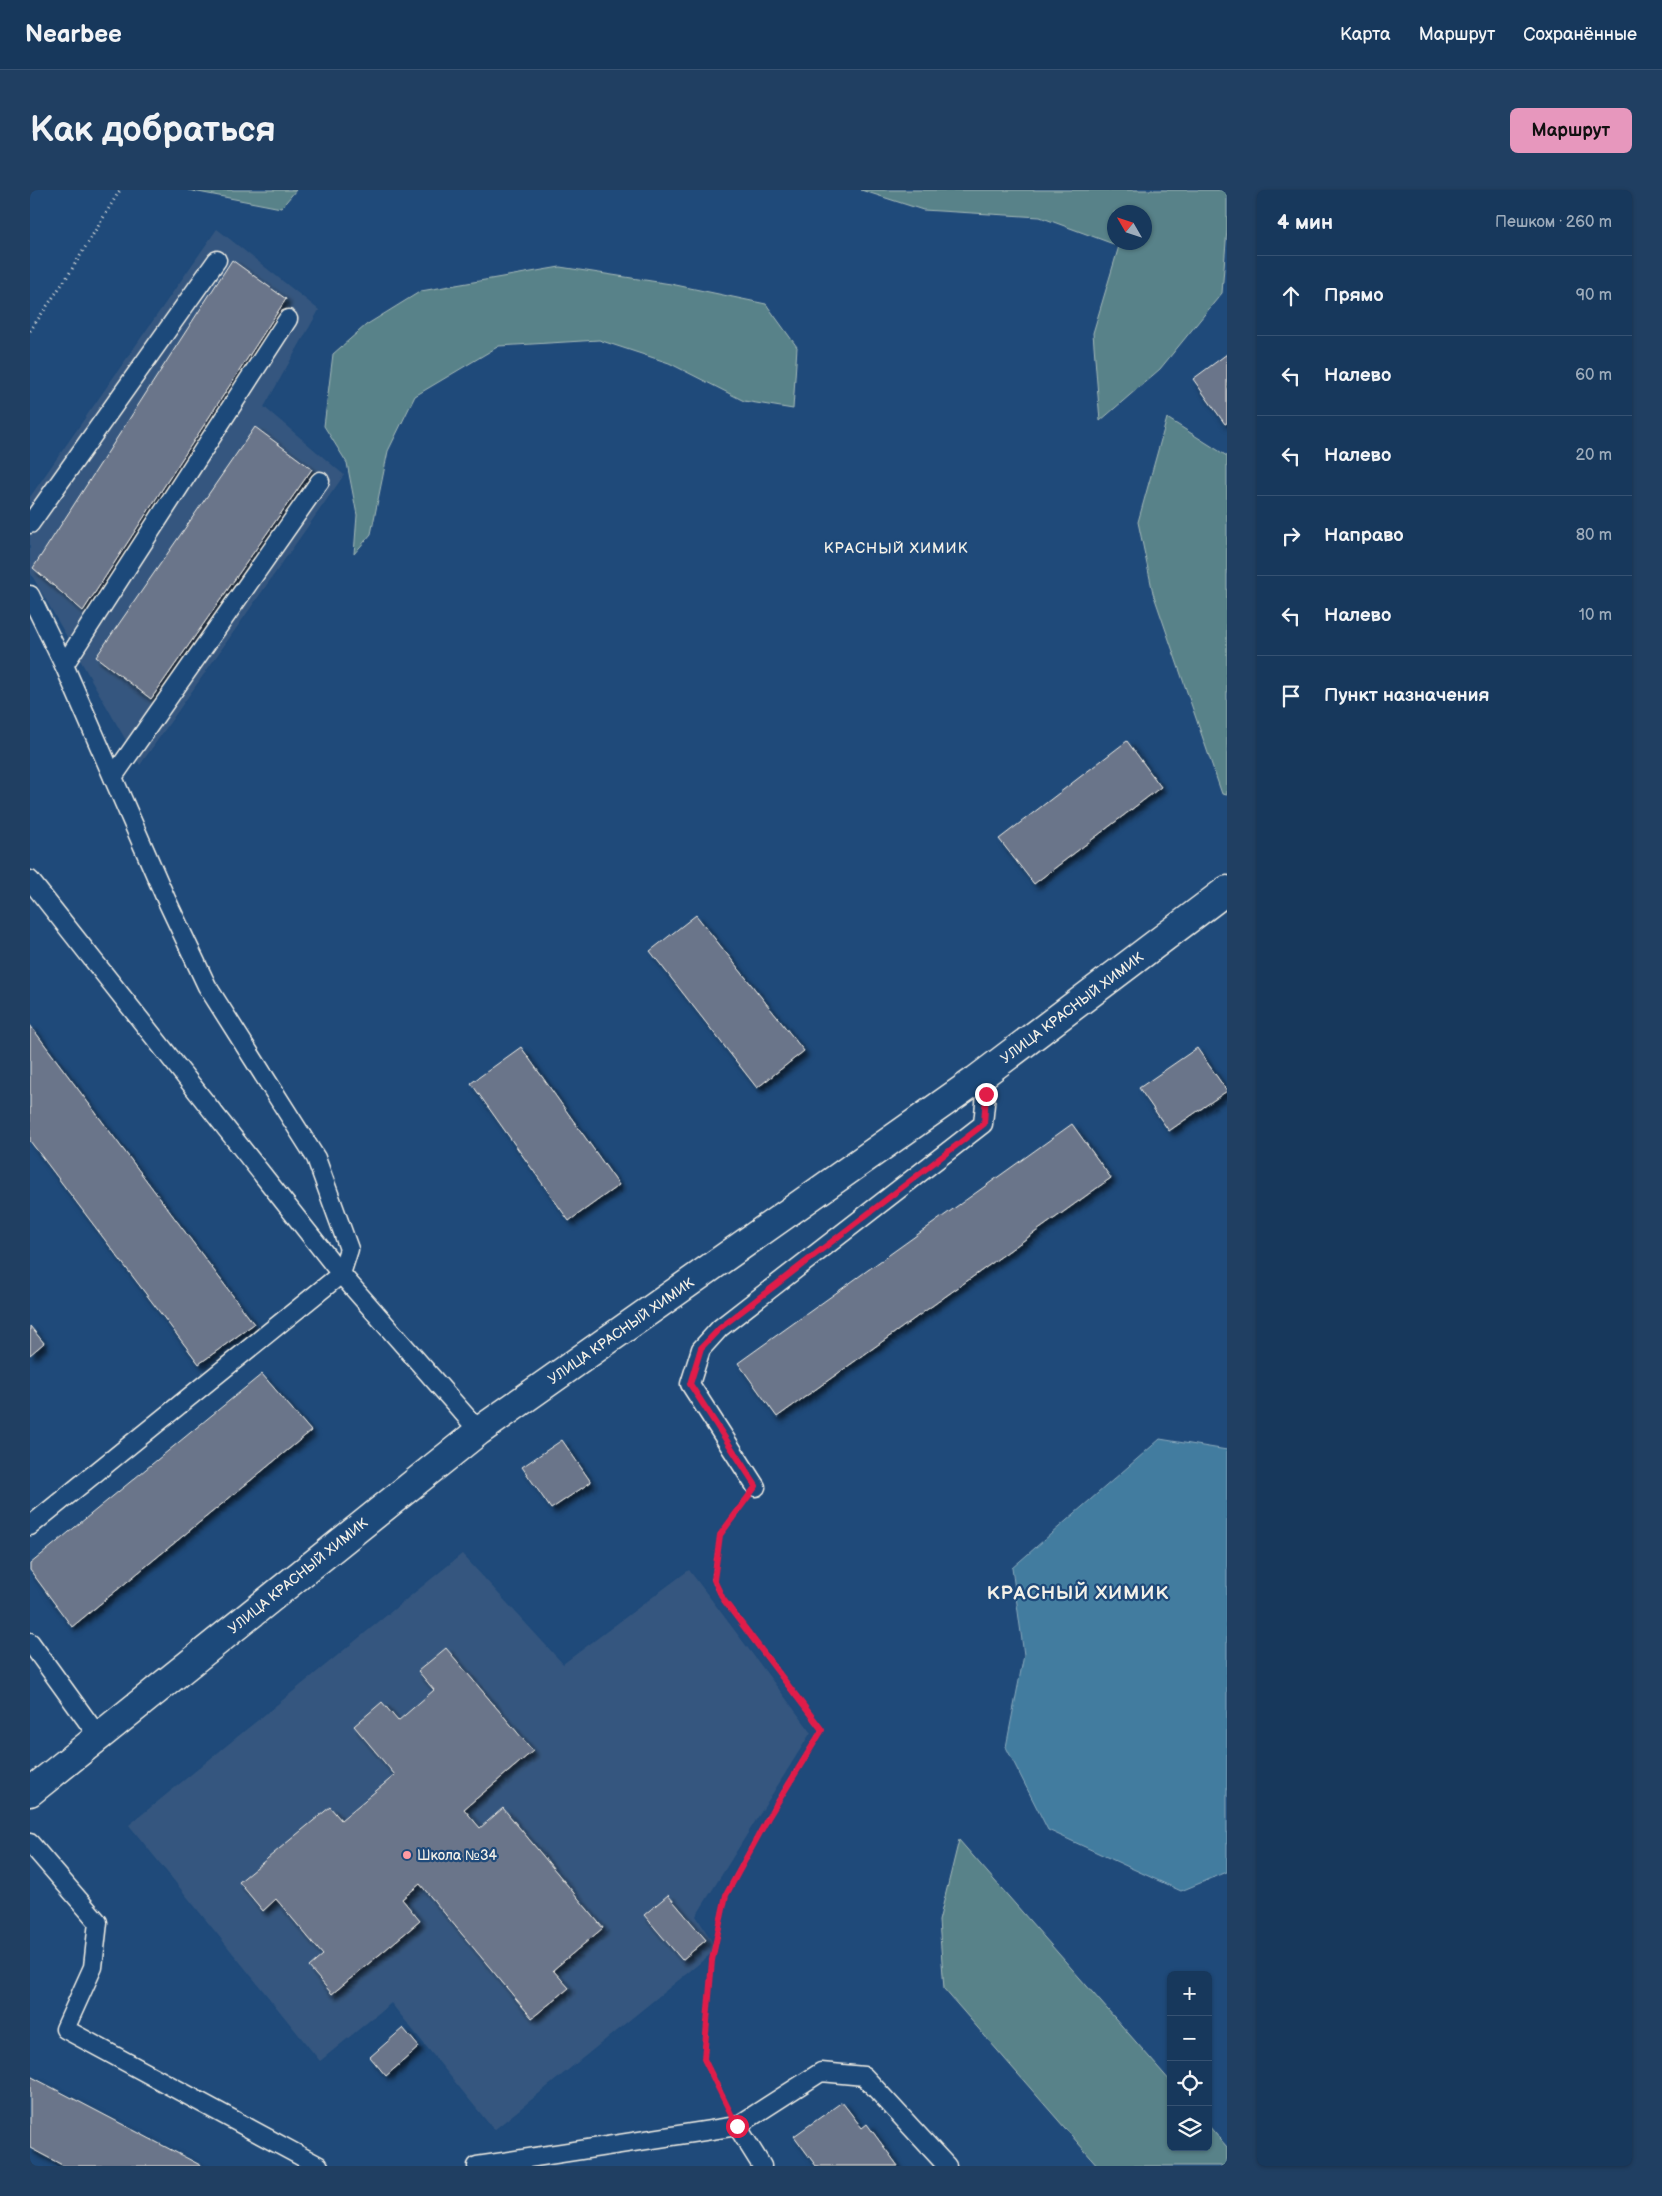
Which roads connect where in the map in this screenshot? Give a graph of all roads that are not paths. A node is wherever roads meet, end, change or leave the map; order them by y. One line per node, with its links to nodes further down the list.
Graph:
1 (217, 260): 4 (lane)
2 (288, 319): 6 (lane)
3 (320, 482): 7 (lane)
4 (30, 524)
5 (30, 595): 6 (lane)
6 (64, 665): 7 (lane)
7 (113, 777): 11 (lane)
8 (30, 880): 11 (lane)
9 (1227, 890): 10 (street, УЛИЦА КРАСНЫЙ ХИМИК)
10 (976, 1080): 12 (street, УЛИЦА КРАСНЫЙ ХИМИК); 13 (lane)
11 (341, 1274): 12 (lane); 14 (lane)
12 (479, 1431): 16 (street, УЛИЦА КРАСНЫЙ ХИМИК)
13 (756, 1486)
14 (30, 1526)
15 (30, 1642): 16 (lane)
16 (98, 1736): 17 (street, УЛИЦА КРАСНЫЙ ХИМИК)
17 (30, 1792)
18 (30, 1843): 20 (lane)
19 (737, 2126): 21 (lane); 22 (lane); 23 (lane)
20 (319, 2166)
21 (477, 2166)
22 (762, 2166)
23 (947, 2166)

